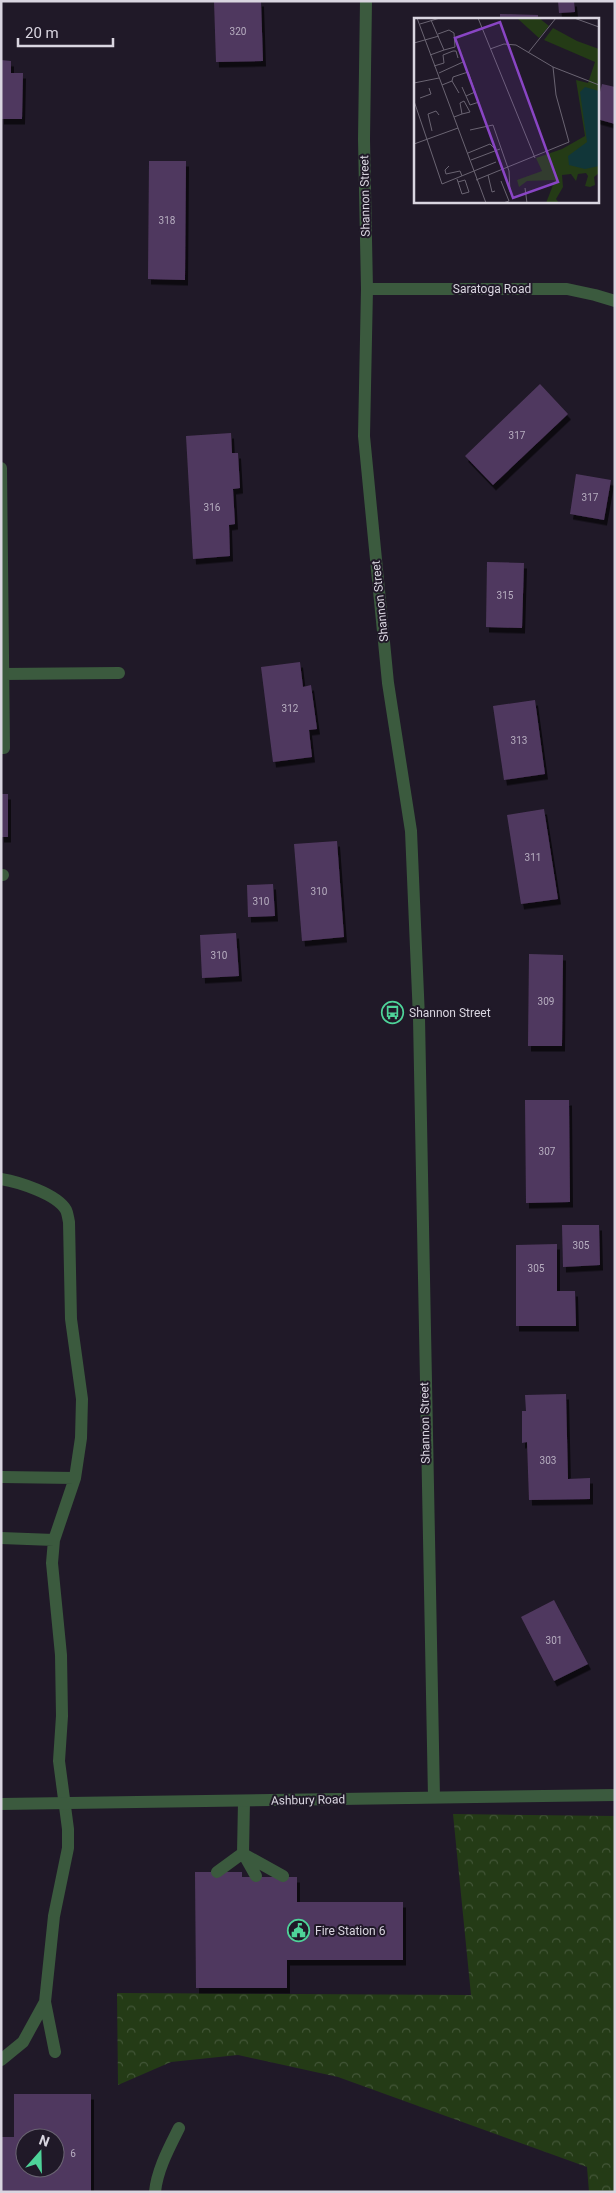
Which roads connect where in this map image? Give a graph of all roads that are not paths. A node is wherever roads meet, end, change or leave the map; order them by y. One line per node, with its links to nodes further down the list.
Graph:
1 (366, 1): 2 (street, Shannon Street)
2 (367, 289): 3 (street, Saratoga Road); 15 (street, Shannon Street)
3 (615, 301)
4 (1, 468): 5 (street)
5 (2, 603): 7 (street)
6 (119, 673): 7 (street)
7 (3, 674): 8 (street)
8 (1, 748)
9 (1, 1179): 11 (street)
10 (1, 1477): 11 (street)
11 (75, 1478): 13 (street)
12 (1, 1538): 13 (street)
13 (54, 1540): 18 (street)
14 (615, 1795): 15 (street, Ashbury Road)
15 (434, 1798): 16 (street, Ashbury Road)
16 (244, 1801): 18 (street, Ashbury Road); 19 (street)
17 (1, 1804): 18 (street, Ashbury Road)
18 (64, 1804): 23 (street)
19 (243, 1853): 20 (street); 21 (street); 22 (street)
20 (217, 1872)
21 (256, 1876)
22 (283, 1876)
23 (45, 2002): 24 (street); 25 (street)
24 (55, 2052)
25 (1, 2060)
26 (179, 2128): 27 (street)
27 (155, 2192)

